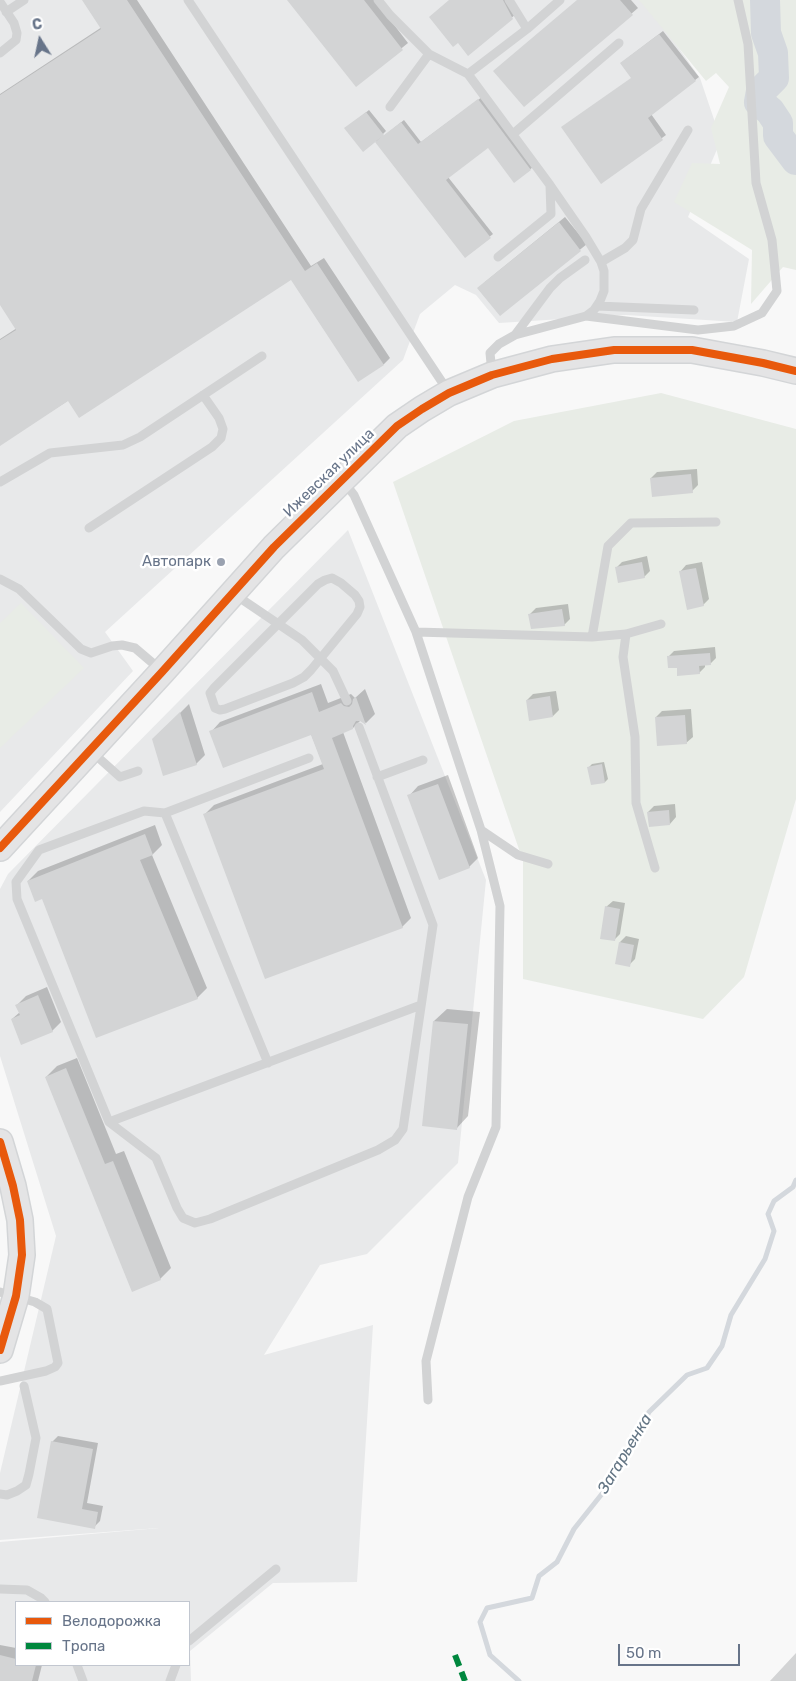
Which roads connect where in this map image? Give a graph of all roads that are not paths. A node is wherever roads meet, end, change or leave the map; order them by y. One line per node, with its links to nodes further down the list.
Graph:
1 (24, 0): 8 (lane)
2 (188, 0): 28 (lane)
3 (378, 0): 12 (lane)
4 (509, 0): 9 (lane)
5 (560, 0): 9 (lane)
6 (738, 0): 23 (lane)
7 (0, 2): 8 (lane)
8 (6, 12): 11 (lane)
9 (527, 29): 13 (lane)
10 (619, 43): 16 (lane)
11 (0, 53)
12 (429, 54): 13 (lane); 14 (lane)
13 (468, 74): 16 (lane)
14 (390, 107)
15 (688, 130): 20 (lane)
16 (513, 134): 17 (lane)
17 (550, 185): 18 (lane); 20 (lane)
18 (498, 257)
19 (585, 260): 24 (lane)
20 (601, 262): 21 (lane)
21 (597, 306): 22 (lane); 23 (lane)
22 (694, 310)
23 (586, 316): 24 (lane)
24 (515, 335): 27 (lane)
25 (262, 356): 29 (lane)
26 (796, 371): 27 (street, Ижевская улица)
27 (492, 375): 28 (street, Ижевская улица)
28 (450, 393): 30 (street, Ижевская улица)
29 (203, 395): 31 (lane); 33 (lane)
30 (342, 479): 35 (street, Ижевская улица); 38 (lane)
31 (0, 482)
32 (716, 522): 40 (lane)
33 (89, 528)
34 (0, 578): 42 (lane)
35 (232, 592): 36 (lane); 42 (street, Ижевская улица)
36 (278, 624): 41 (lane); 41 (lane); 41 (lane)
37 (661, 624): 39 (lane)
38 (416, 632): 40 (lane); 51 (lane)
39 (626, 634): 40 (lane); 54 (lane)
40 (592, 638)
41 (320, 659): 43 (lane)
42 (162, 672): 45 (street, Ижевская улица)
43 (348, 700)
44 (359, 727): 49 (lane)
45 (90, 750): 48 (lane); 52 (street, Ижевская улица)
46 (309, 758): 50 (lane)
47 (423, 760): 49 (lane)
48 (138, 771)
49 (377, 777): 55 (lane)
50 (165, 813): 56 (lane); 57 (lane)
51 (481, 830): 53 (lane); 63 (lane)
52 (0, 848)
53 (548, 864)
54 (655, 868)
55 (421, 1005): 56 (lane); 57 (lane)
56 (268, 1063): 57 (lane)
57 (109, 1122)
58 (0, 1142): 59 (street)
59 (8, 1294): 60 (street); 61 (lane)
60 (0, 1350)
61 (0, 1381)
62 (24, 1386): 64 (lane)
63 (428, 1400)
64 (0, 1494)
65 (276, 1569): 68 (lane)
66 (0, 1590): 67 (lane)
67 (44, 1601)
68 (190, 1640)
69 (78, 1666): 71 (lane)
70 (176, 1666): 72 (lane)
71 (85, 1680)
72 (170, 1681)

